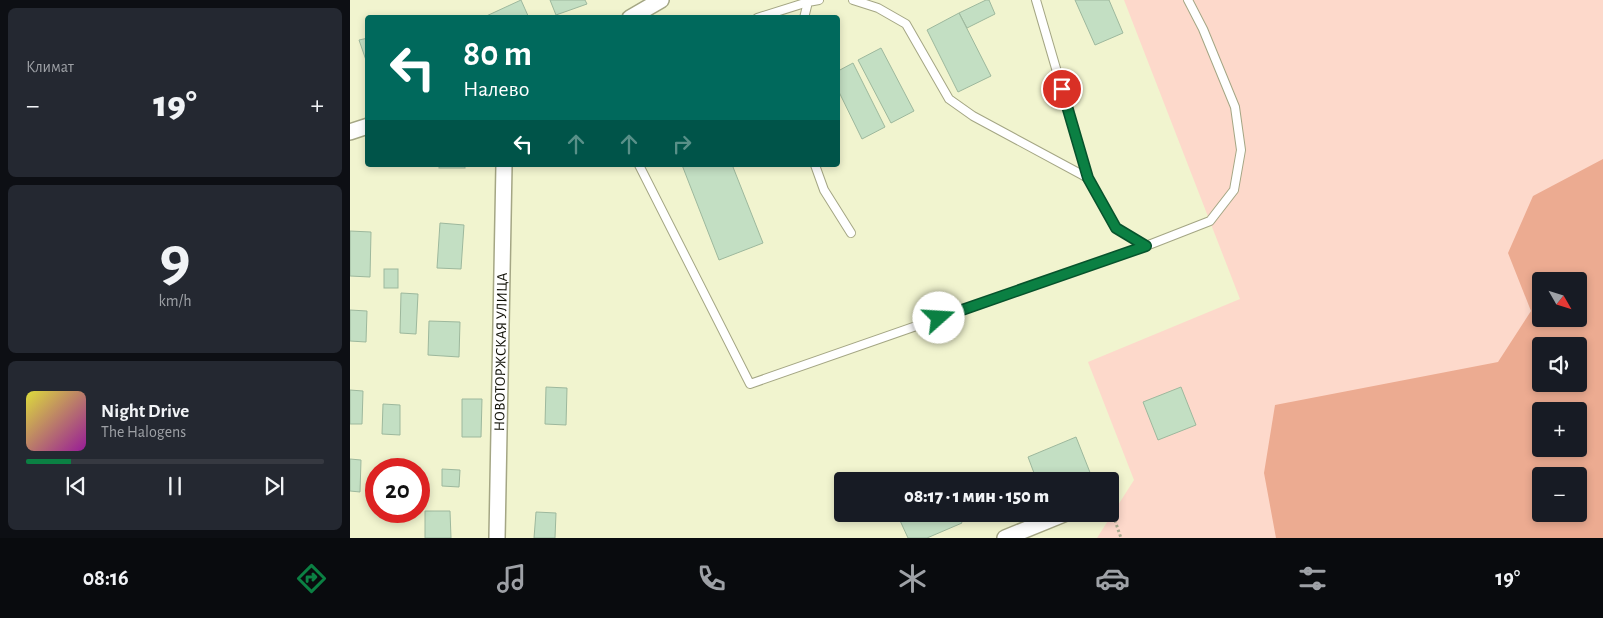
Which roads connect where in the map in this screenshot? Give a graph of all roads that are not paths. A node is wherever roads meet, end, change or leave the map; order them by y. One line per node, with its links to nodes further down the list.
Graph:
1 (661, 0): 7 (street)
2 (819, 0): 6 (lane)
3 (853, 0): 15 (lane)
4 (1036, 0): 15 (lane)
5 (1188, 0): 17 (lane)
6 (808, 2): 8 (lane); 9 (lane)
7 (635, 15)
8 (767, 15)
9 (805, 15)
10 (365, 127): 11 (street)
11 (350, 132)
12 (504, 167): 19 (street, НОВОТОРЖСКАЯ УЛИЦА)
13 (640, 167): 17 (lane)
14 (815, 167): 16 (lane)
15 (1088, 178): 17 (lane)
16 (851, 233)
17 (1146, 246)
18 (1044, 522): 20 (street)
19 (497, 538)
20 (1005, 538)

